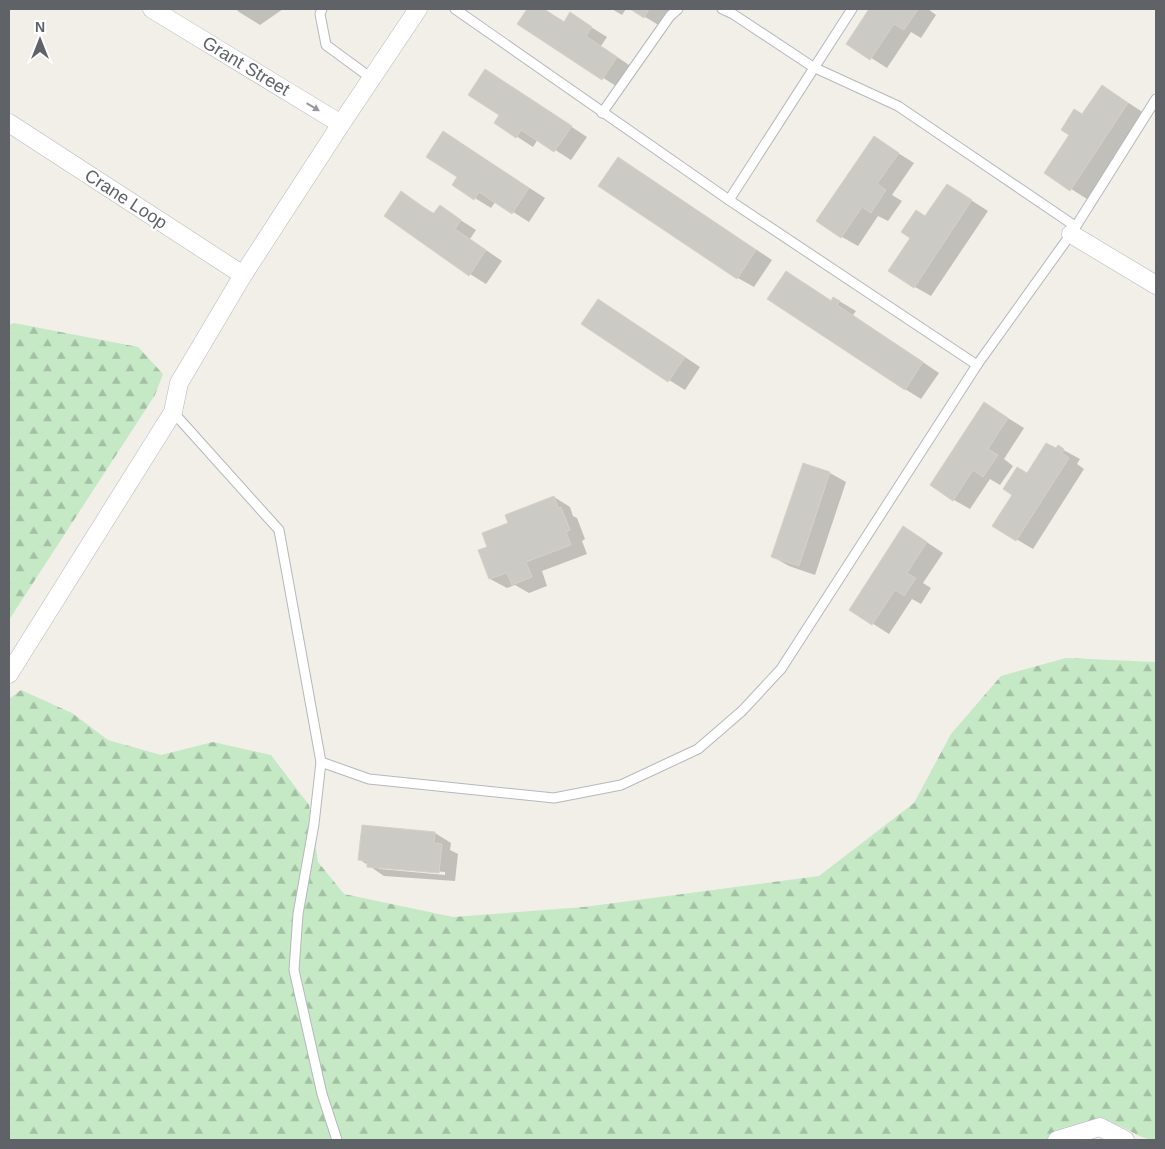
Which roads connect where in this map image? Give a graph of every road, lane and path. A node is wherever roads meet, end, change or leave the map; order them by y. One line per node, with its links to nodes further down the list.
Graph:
1 (152, 9): 13 (street, Grant Street, one-way to 13)
2 (322, 9): 9 (lane)
3 (418, 9): 9 (street)
4 (455, 9): 11 (lane)
5 (678, 9): 11 (lane)
6 (722, 9): 8 (lane)
7 (852, 9): 8 (lane)
8 (813, 67): 14 (lane); 15 (lane)
9 (371, 78): 13 (street)
10 (1156, 99): 15 (lane)
11 (602, 112): 14 (lane)
12 (9, 123): 16 (street, Crane Loop)
13 (341, 124): 16 (street)
14 (730, 200): 18 (lane)
15 (1073, 230): 17 (street); 18 (lane)
16 (243, 275): 19 (street)
17 (1156, 285)
18 (977, 365): 21 (lane)
19 (174, 412): 20 (street); 21 (lane)
20 (9, 674)
21 (321, 762): 22 (lane)
22 (336, 1140)
23 (1057, 1140): 24 (street)
24 (1125, 1140)

